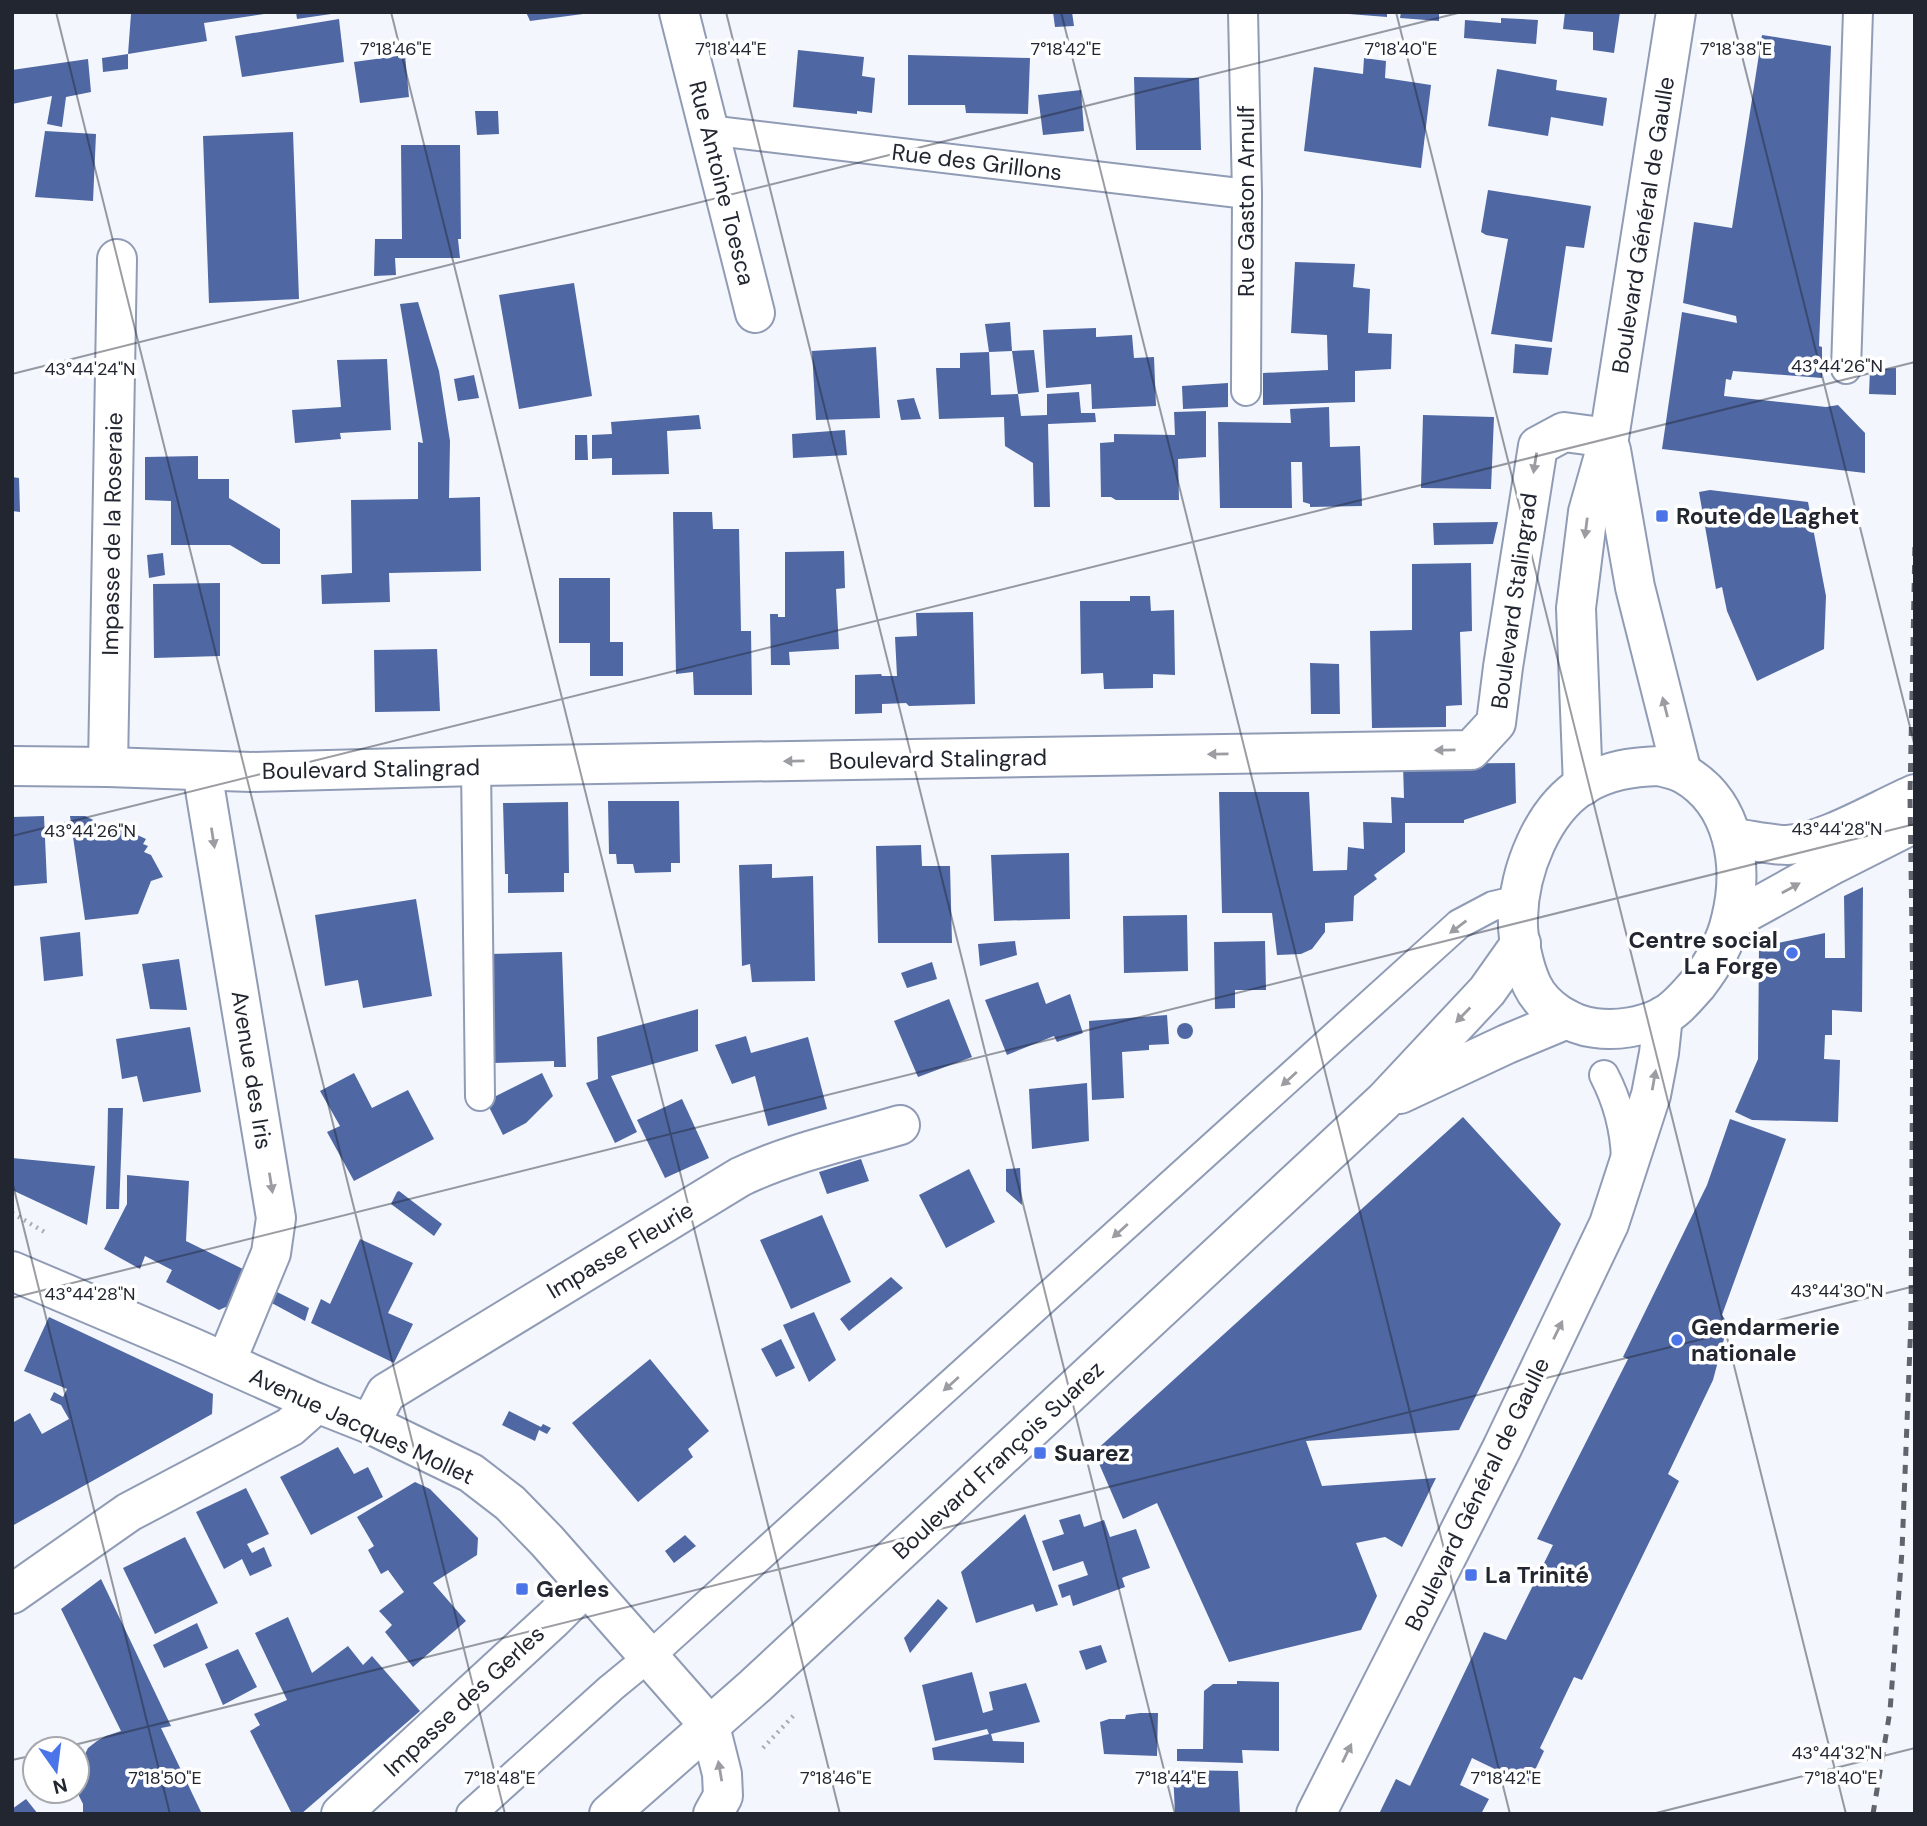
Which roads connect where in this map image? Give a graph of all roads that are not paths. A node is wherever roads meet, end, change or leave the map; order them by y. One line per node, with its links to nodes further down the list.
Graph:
1 (679, 12): 5 (street, Rue Antoine Toesca)
2 (1243, 12): 6 (lane, Rue Gaston Arnulf)
3 (1676, 12): 11 (street, Boulevard Général de Gaulle)
4 (1858, 12): 9 (lane)
5 (708, 130): 6 (lane, Rue des Grillons); 8 (street, Rue Antoine Toesca)
6 (1247, 194): 10 (lane, Rue Gaston Arnulf)
7 (117, 259): 13 (street, Impasse de la Roseraie)
8 (755, 313)
9 (1846, 369)
10 (1246, 391)
11 (1609, 438): 14 (street, Boulevard Stalingrad, one-way to 14); 16 (street, Boulevard Général de Gaulle, one-way to 11); 17 (street, Boulevard Général de Gaulle, one-way to 17)
12 (12, 766): 13 (street, Boulevard Stalingrad)
13 (108, 766): 15 (street, Boulevard Stalingrad)
14 (476, 766): 15 (street, Boulevard Stalingrad); 27 (lane)
15 (202, 771): 32 (street, Avenue des Iris, one-way to 32)
16 (1682, 773): 17 (street); 20 (street)
17 (1583, 786): 21 (street)
18 (1915, 794): 20 (street)
19 (1915, 823): 22 (street, one-way to 19)
20 (1732, 838): 22 (street)
21 (1519, 900): 23 (street); 37 (lane, one-way to 37)
22 (1731, 921): 24 (street)
23 (1521, 943): 25 (street); 28 (street, Boulevard François Suarez, one-way to 28)
24 (1663, 1016): 25 (street); 30 (street, Boulevard Général de Gaulle, one-way to 24)
25 (1567, 1019): 28 (street, Boulevard François Suarez)
26 (1604, 1075): 30 (lane, Boulevard Général de Gaulle)
27 (480, 1096)
28 (1384, 1101): 38 (street, Boulevard François Suarez)
29 (900, 1125): 34 (street, Impasse Fleurie)
30 (1626, 1169): 43 (street, Boulevard Général de Gaulle, one-way to 30)
31 (12, 1271): 32 (street, Avenue Jacques Mollet)
32 (226, 1362): 33 (street, Avenue Jacques Mollet)
33 (317, 1403): 34 (street, Avenue Jacques Mollet); 36 (street)
34 (370, 1424): 35 (street, Avenue Jacques Mollet)
35 (586, 1586): 37 (street, Avenue Jacques Mollet); 39 (street, Impasse des Gerles)
36 (12, 1594)
37 (650, 1656): 38 (street, Avenue Jacques Mollet); 40 (lane)
38 (710, 1726): 41 (street, Boulevard François Suarez); 42 (street, one-way to 38)
39 (341, 1814)
40 (471, 1814)
41 (609, 1814)
42 (713, 1814)
43 (1316, 1814)

